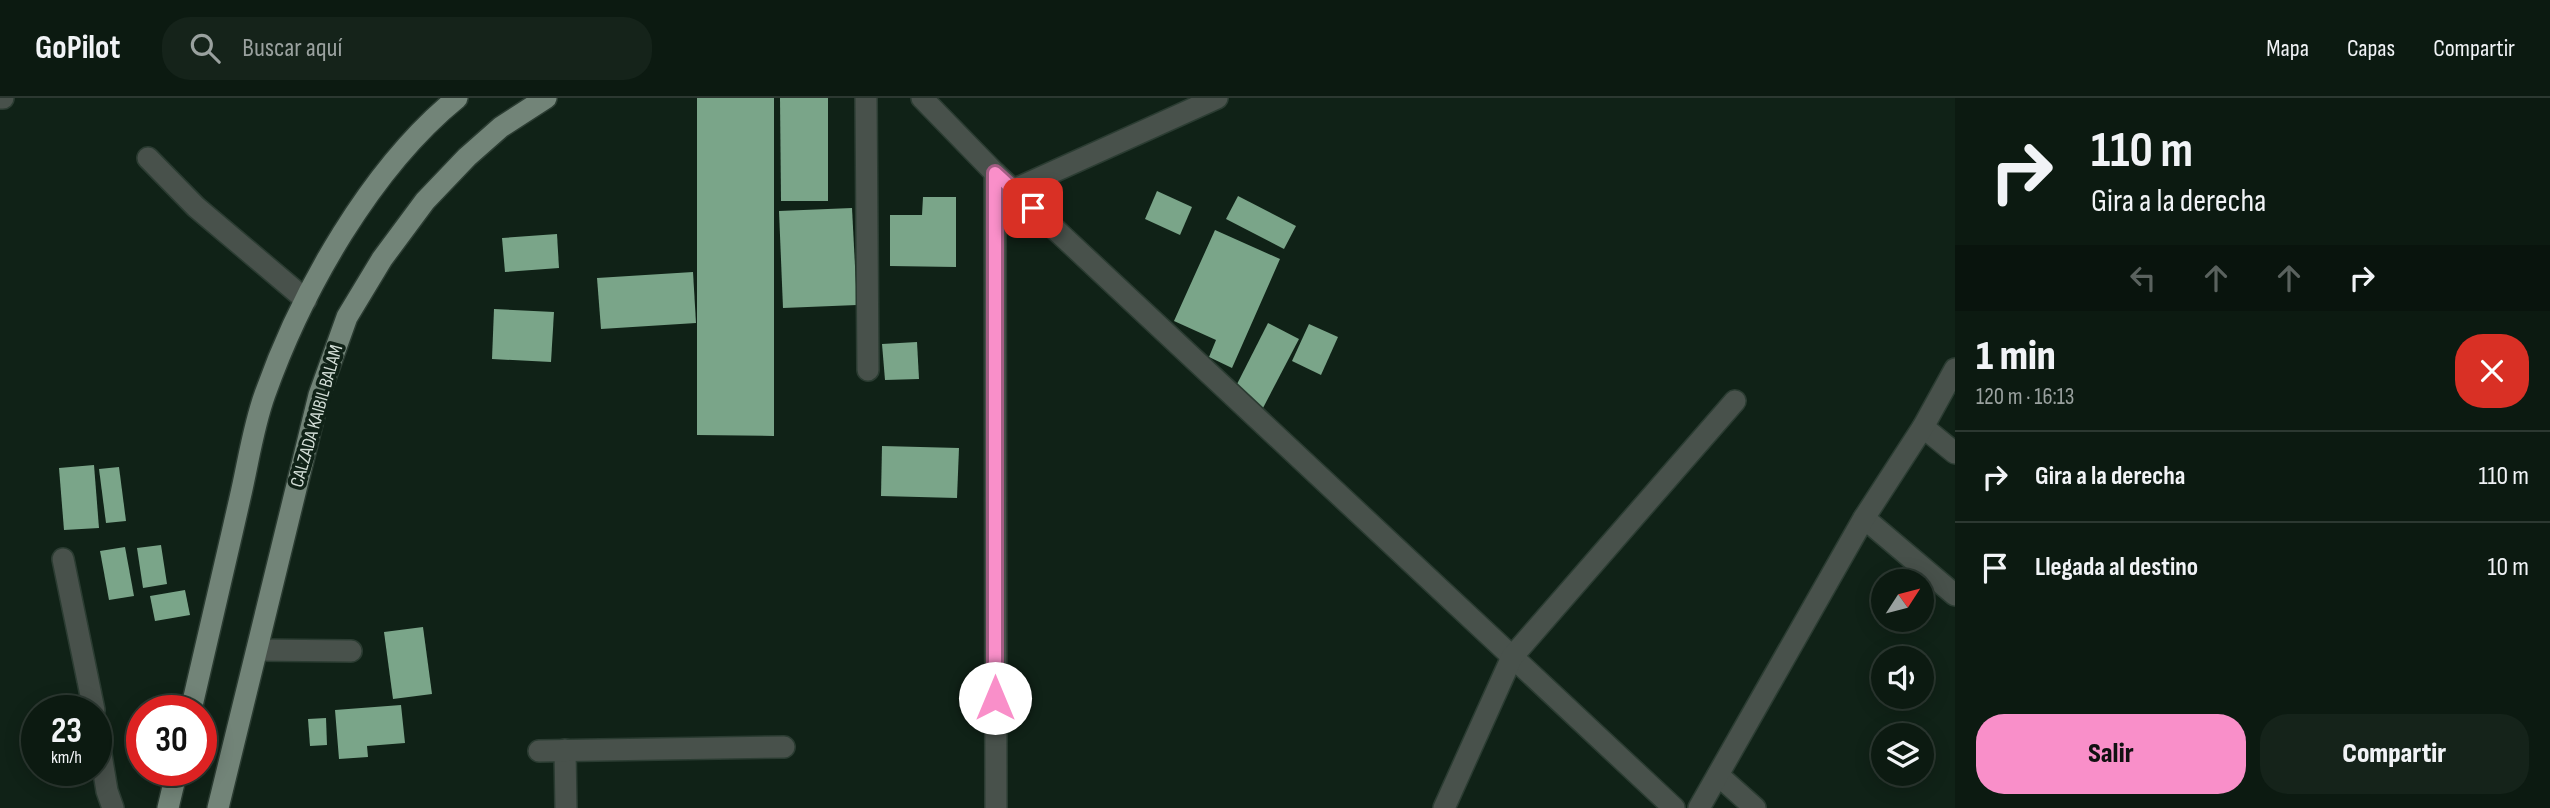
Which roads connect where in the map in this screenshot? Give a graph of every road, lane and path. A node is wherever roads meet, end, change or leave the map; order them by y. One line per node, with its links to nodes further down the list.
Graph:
1 (457, 98): 9 (main road)
2 (546, 98): 18 (main road, CALZADA KAIBIL BALAM)
3 (866, 98): 11 (street)
4 (922, 98): 7 (street)
5 (1217, 98): 8 (street)
6 (148, 158): 9 (street)
7 (995, 173): 8 (street); 33 (street)
8 (1013, 190): 20 (street)
9 (306, 300): 22 (main road)
10 (1955, 369): 13 (street)
11 (868, 370)
12 (1735, 401): 20 (street)
13 (1923, 427): 14 (street); 15 (street)
14 (1955, 453)
15 (1864, 518): 17 (street); 26 (street)
16 (63, 559): 21 (street)
17 (1955, 595)
18 (257, 650): 19 (street); 31 (main road, CALZADA KAIBIL BALAM)
19 (351, 651)
20 (1512, 657): 34 (street); 35 (street)
21 (91, 695)
22 (194, 695)
23 (784, 747): 24 (street)
24 (565, 750): 25 (street); 32 (street)
25 (539, 751)
26 (1718, 775): 36 (street); 37 (street)
27 (106, 786): 29 (street)
28 (173, 786): 30 (main road)
29 (113, 808)
30 (168, 808)
31 (218, 808)
32 (566, 808)
33 (996, 808)
34 (1444, 808)
35 (1674, 808)
36 (1699, 808)
37 (1755, 808)

